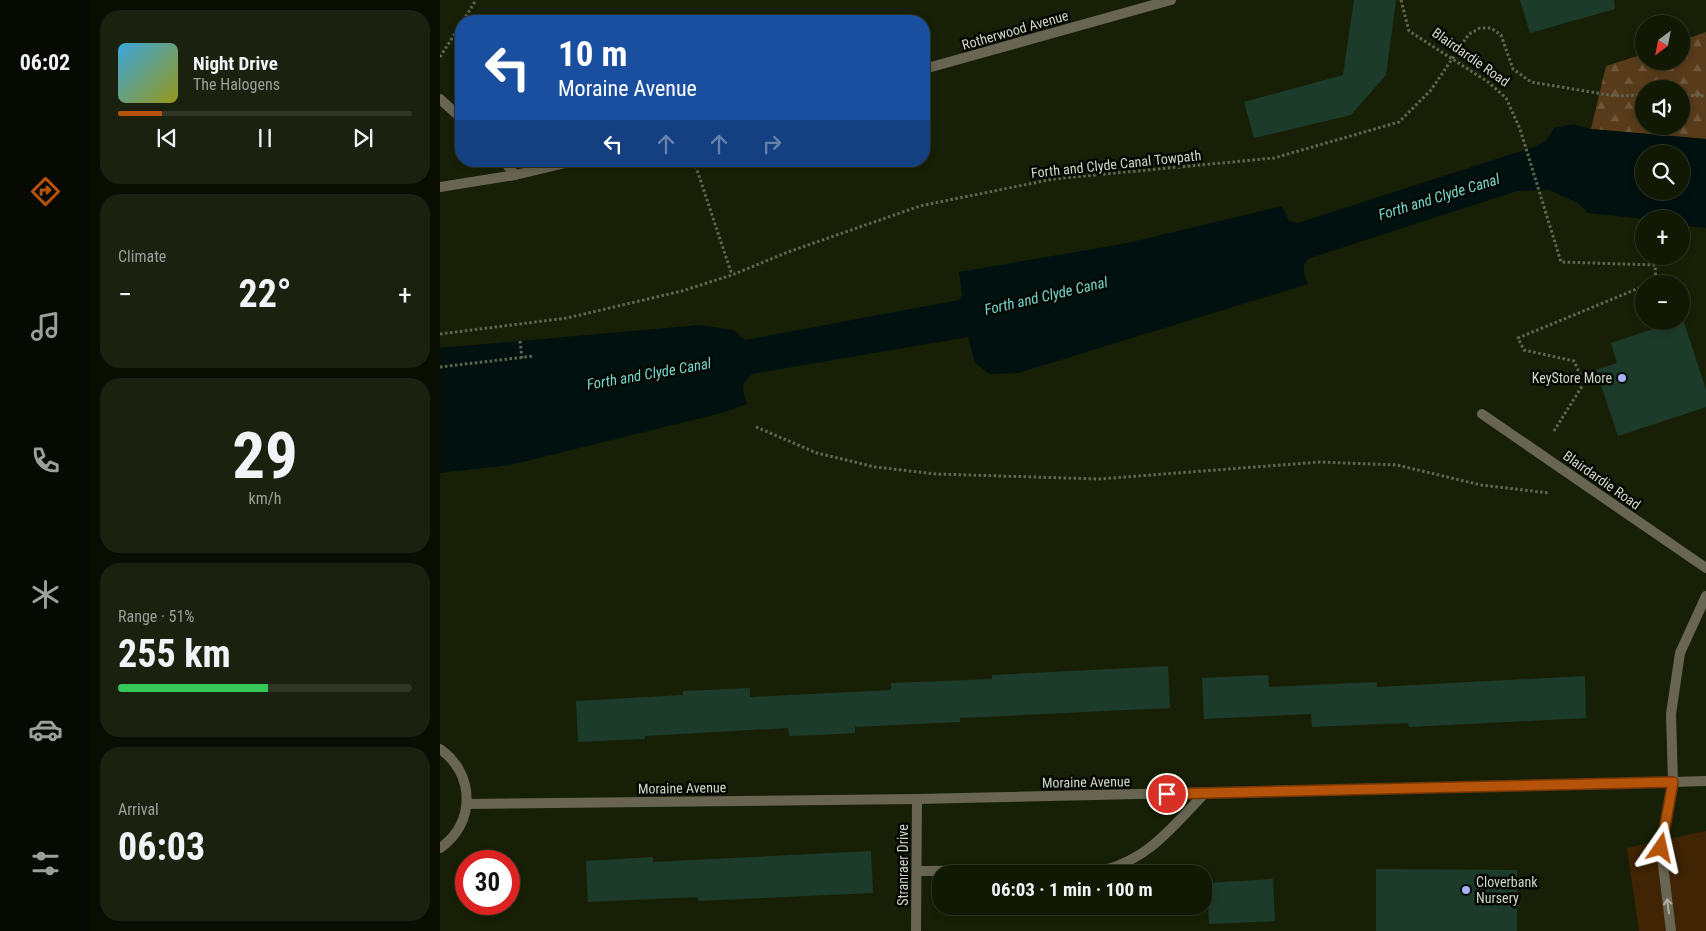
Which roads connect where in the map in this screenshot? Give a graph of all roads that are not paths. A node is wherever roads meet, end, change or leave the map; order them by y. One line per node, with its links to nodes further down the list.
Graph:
1 (1171, 0): 2 (street, Rotherwood Avenue)
2 (930, 67)
3 (440, 98): 4 (street)
4 (455, 112)
5 (509, 167): 7 (street)
6 (547, 167): 7 (street)
7 (515, 174): 8 (street)
8 (440, 187)
9 (1482, 414): 10 (street, Blairdardie Road)
10 (1706, 568)
11 (1706, 596): 14 (street)
12 (440, 749): 17 (street)
13 (1706, 781): 14 (street, Moraine Avenue)
14 (1673, 782): 15 (street, Moraine Avenue); 21 (street, one-way to 14)
15 (1205, 793): 16 (street, Moraine Avenue); 19 (street)
16 (917, 800): 17 (street, Moraine Avenue); 19 (street, Stranraer Drive)
17 (468, 804): 18 (street)
18 (440, 848)
19 (916, 871): 20 (street, Stranraer Drive)
20 (916, 931)
21 (1671, 931)

